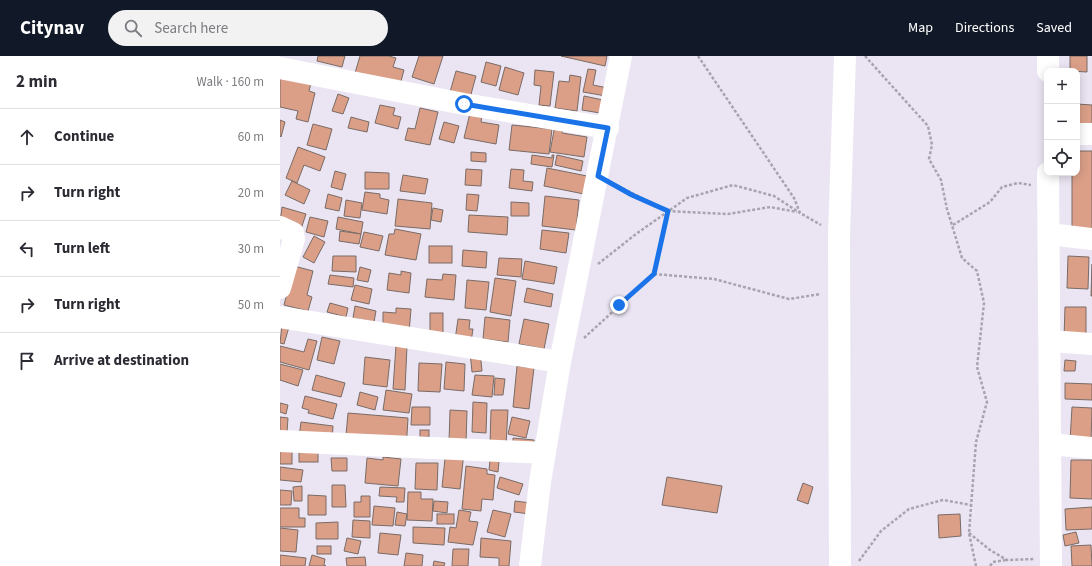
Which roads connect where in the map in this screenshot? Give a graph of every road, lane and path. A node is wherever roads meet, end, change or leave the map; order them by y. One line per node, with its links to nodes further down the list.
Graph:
1 (621, 56): 8 (street)
2 (698, 56): 14 (path)
3 (845, 56): 18 (street)
4 (864, 56): 15 (path)
5 (1048, 56): 7 (street)
6 (280, 68): 8 (street)
7 (1048, 68)
8 (608, 128): 11 (street)
9 (1080, 134): 10 (street)
10 (1092, 134)
11 (598, 176): 13 (path); 21 (street)
12 (1048, 180): 15 (path); 17 (street)
13 (668, 211): 14 (path); 14 (path); 20 (path); 21 (path)
14 (800, 213): 18 (path)
15 (953, 225): 33 (path)
16 (280, 227): 22 (street)
17 (1049, 234): 19 (street); 26 (street)
18 (839, 235): 23 (street)
19 (1092, 239)
20 (654, 274): 23 (path); 25 (path)
21 (575, 282): 28 (street)
22 (280, 288)
23 (840, 293): 38 (street)
24 (280, 317): 28 (street)
25 (581, 341)
26 (1050, 341): 27 (street); 30 (street)
27 (1092, 344)
28 (560, 362): 32 (street)
29 (280, 441): 32 (street)
30 (1050, 444): 31 (street); 36 (street)
31 (1092, 448)
32 (545, 453): 37 (street)
33 (971, 505): 34 (path); 39 (path)
34 (969, 533): 35 (path); 40 (path)
35 (1007, 560): 36 (path); 41 (path)
36 (1051, 562)
37 (530, 566)
38 (840, 566)
39 (855, 566)
40 (976, 566)
41 (990, 566)

